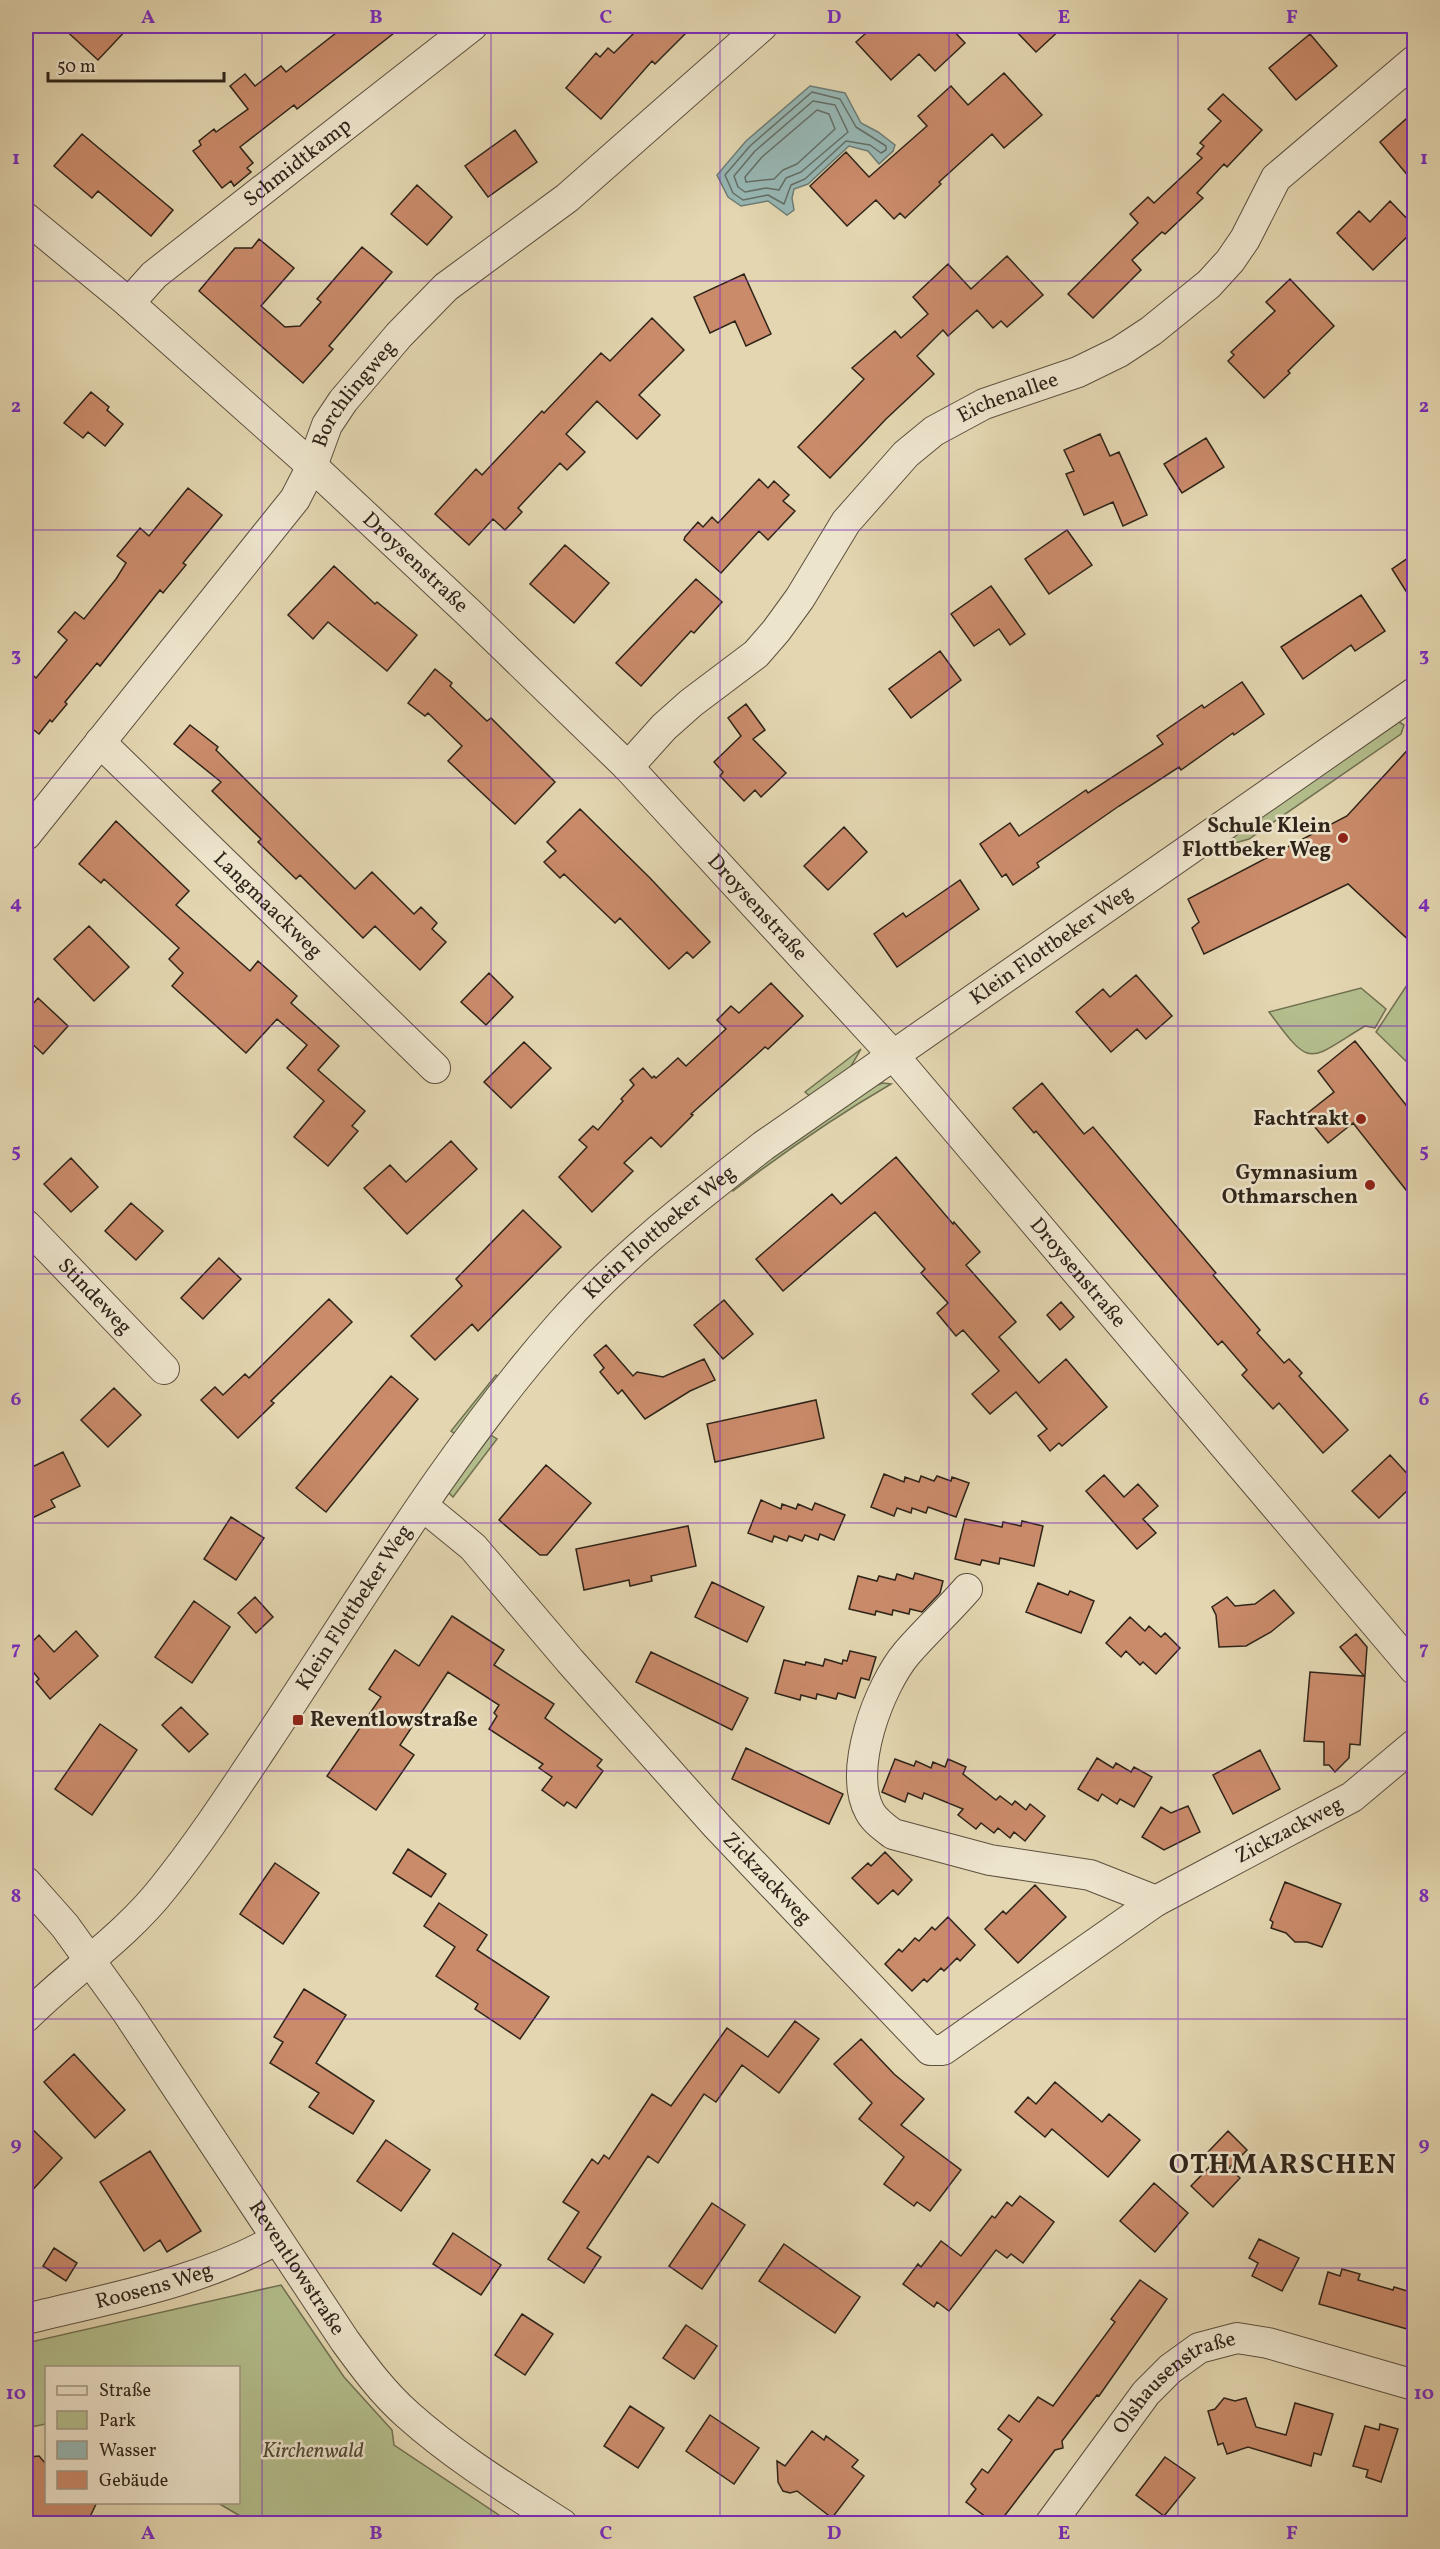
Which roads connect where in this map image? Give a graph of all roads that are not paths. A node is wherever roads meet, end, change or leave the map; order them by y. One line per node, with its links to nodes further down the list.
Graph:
1 (472, 26): 5 (street, Schmidtkamp)
2 (762, 26): 6 (street, Borchlingweg)
3 (1414, 61): 9 (street, Eichenallee)
4 (29, 230): 5 (street, Droysenstraße)
5 (129, 303): 6 (street, Droysenstraße)
6 (312, 466): 8 (street, Borchlingweg); 9 (street, Droysenstraße)
7 (1414, 693): 11 (street, Klein Flottbeker Weg)
8 (100, 742): 10 (street, Borchlingweg); 12 (street, Langmaackweg)
9 (628, 767): 11 (street, Droysenstraße)
10 (26, 835)
11 (892, 1055): 15 (street, Klein Flottbeker Weg); 17 (street, Droysenstraße)
12 (435, 1068)
13 (26, 1225): 14 (street, Stindeweg)
14 (164, 1369)
15 (423, 1506): 20 (street, Zickzackweg); 21 (street, Klein Flottbeker Weg)
16 (967, 1589): 20 (street)
17 (1414, 1669)
18 (1414, 1745): 20 (street, Zickzackweg)
19 (26, 1882): 21 (street, Reventlowstraße)
20 (1156, 1900)
21 (89, 1959): 22 (street, Klein Flottbeker Weg); 23 (street, Reventlowstraße)
22 (26, 2017)
23 (277, 2239): 24 (street, Roosens Weg); 26 (street, Reventlowstraße)
24 (26, 2319)
25 (1414, 2385): 27 (street, Olshausenstraße)
26 (562, 2523)
27 (1050, 2523)

